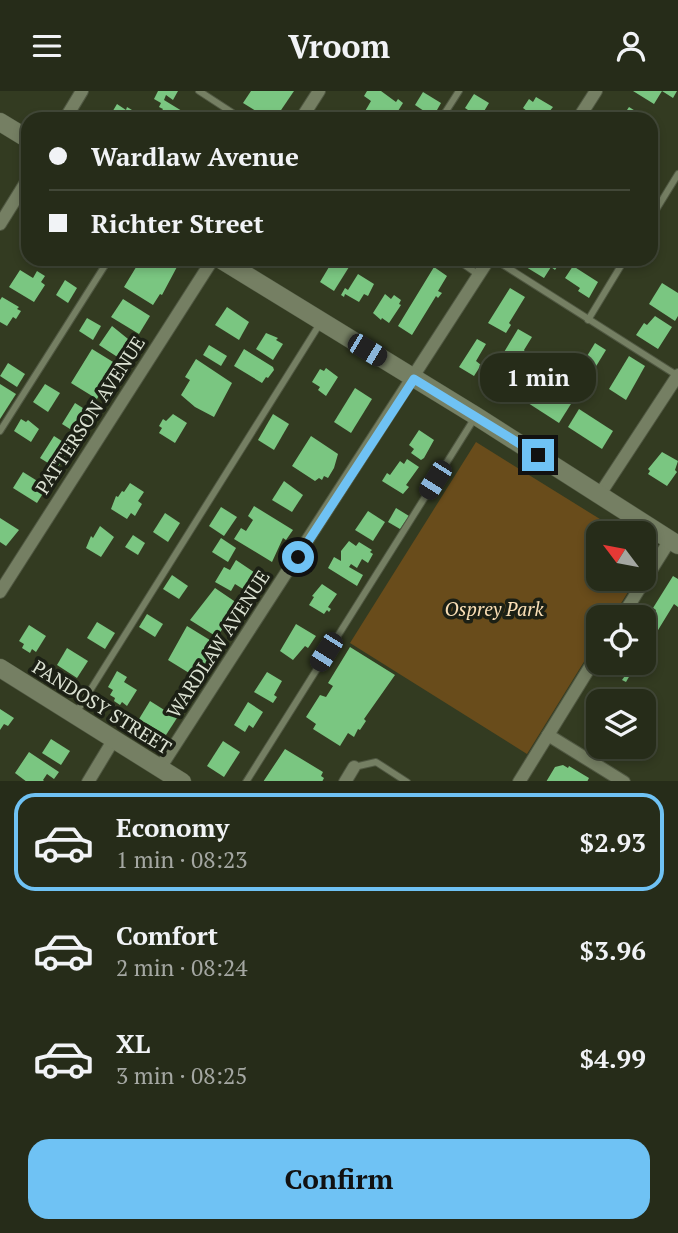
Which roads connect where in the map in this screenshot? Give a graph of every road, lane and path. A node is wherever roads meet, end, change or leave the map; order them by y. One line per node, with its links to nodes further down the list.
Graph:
1 (82, 91): 7 (street)
2 (199, 91): 6 (lane)
3 (319, 91): 9 (street)
4 (459, 91): 10 (lane)
5 (596, 91): 11 (street)
6 (210, 94): 8 (lane)
7 (69, 112)
8 (233, 112)
9 (306, 112)
10 (446, 112)
11 (582, 112)
12 (0, 122): 13 (main road)
13 (21, 135)
14 (678, 174): 16 (lane)
15 (21, 190): 17 (street)
16 (658, 207)
17 (0, 224)
18 (105, 266): 31 (lane)
19 (209, 266): 34 (street, PATTERSON AVENUE)
20 (231, 266): 27 (main road)
21 (466, 266): 25 (lane)
22 (487, 266): 25 (street, WARDLAW AVENUE)
23 (503, 266): 26 (lane)
24 (621, 266): 26 (lane)
25 (480, 275): 29 (street, WARDLAW AVENUE)
26 (588, 320): 28 (lane)
27 (321, 322): 29 (main road); 38 (lane)
28 (678, 376): 32 (street)
29 (414, 379): 30 (main road); 42 (street, WARDLAW AVENUE)
30 (476, 416): 32 (main road); 45 (lane)
31 (0, 431)
32 (600, 493): 33 (main road)
33 (674, 542): 35 (street)
34 (0, 592)
35 (630, 605)
36 (0, 668): 38 (main road, PANDOSY STREET)
37 (586, 673): 39 (street)
38 (75, 715): 40 (main road, PANDOSY STREET)
39 (548, 735): 48 (street); 49 (street)
40 (114, 739): 42 (main road, PANDOSY STREET); 43 (street)
41 (354, 767): 46 (street); 47 (lane)
42 (160, 768): 44 (main road, PANDOSY STREET)
43 (89, 781)
44 (180, 781)
45 (247, 781)
46 (346, 781)
47 (405, 781)
48 (520, 781)
49 (622, 781)

